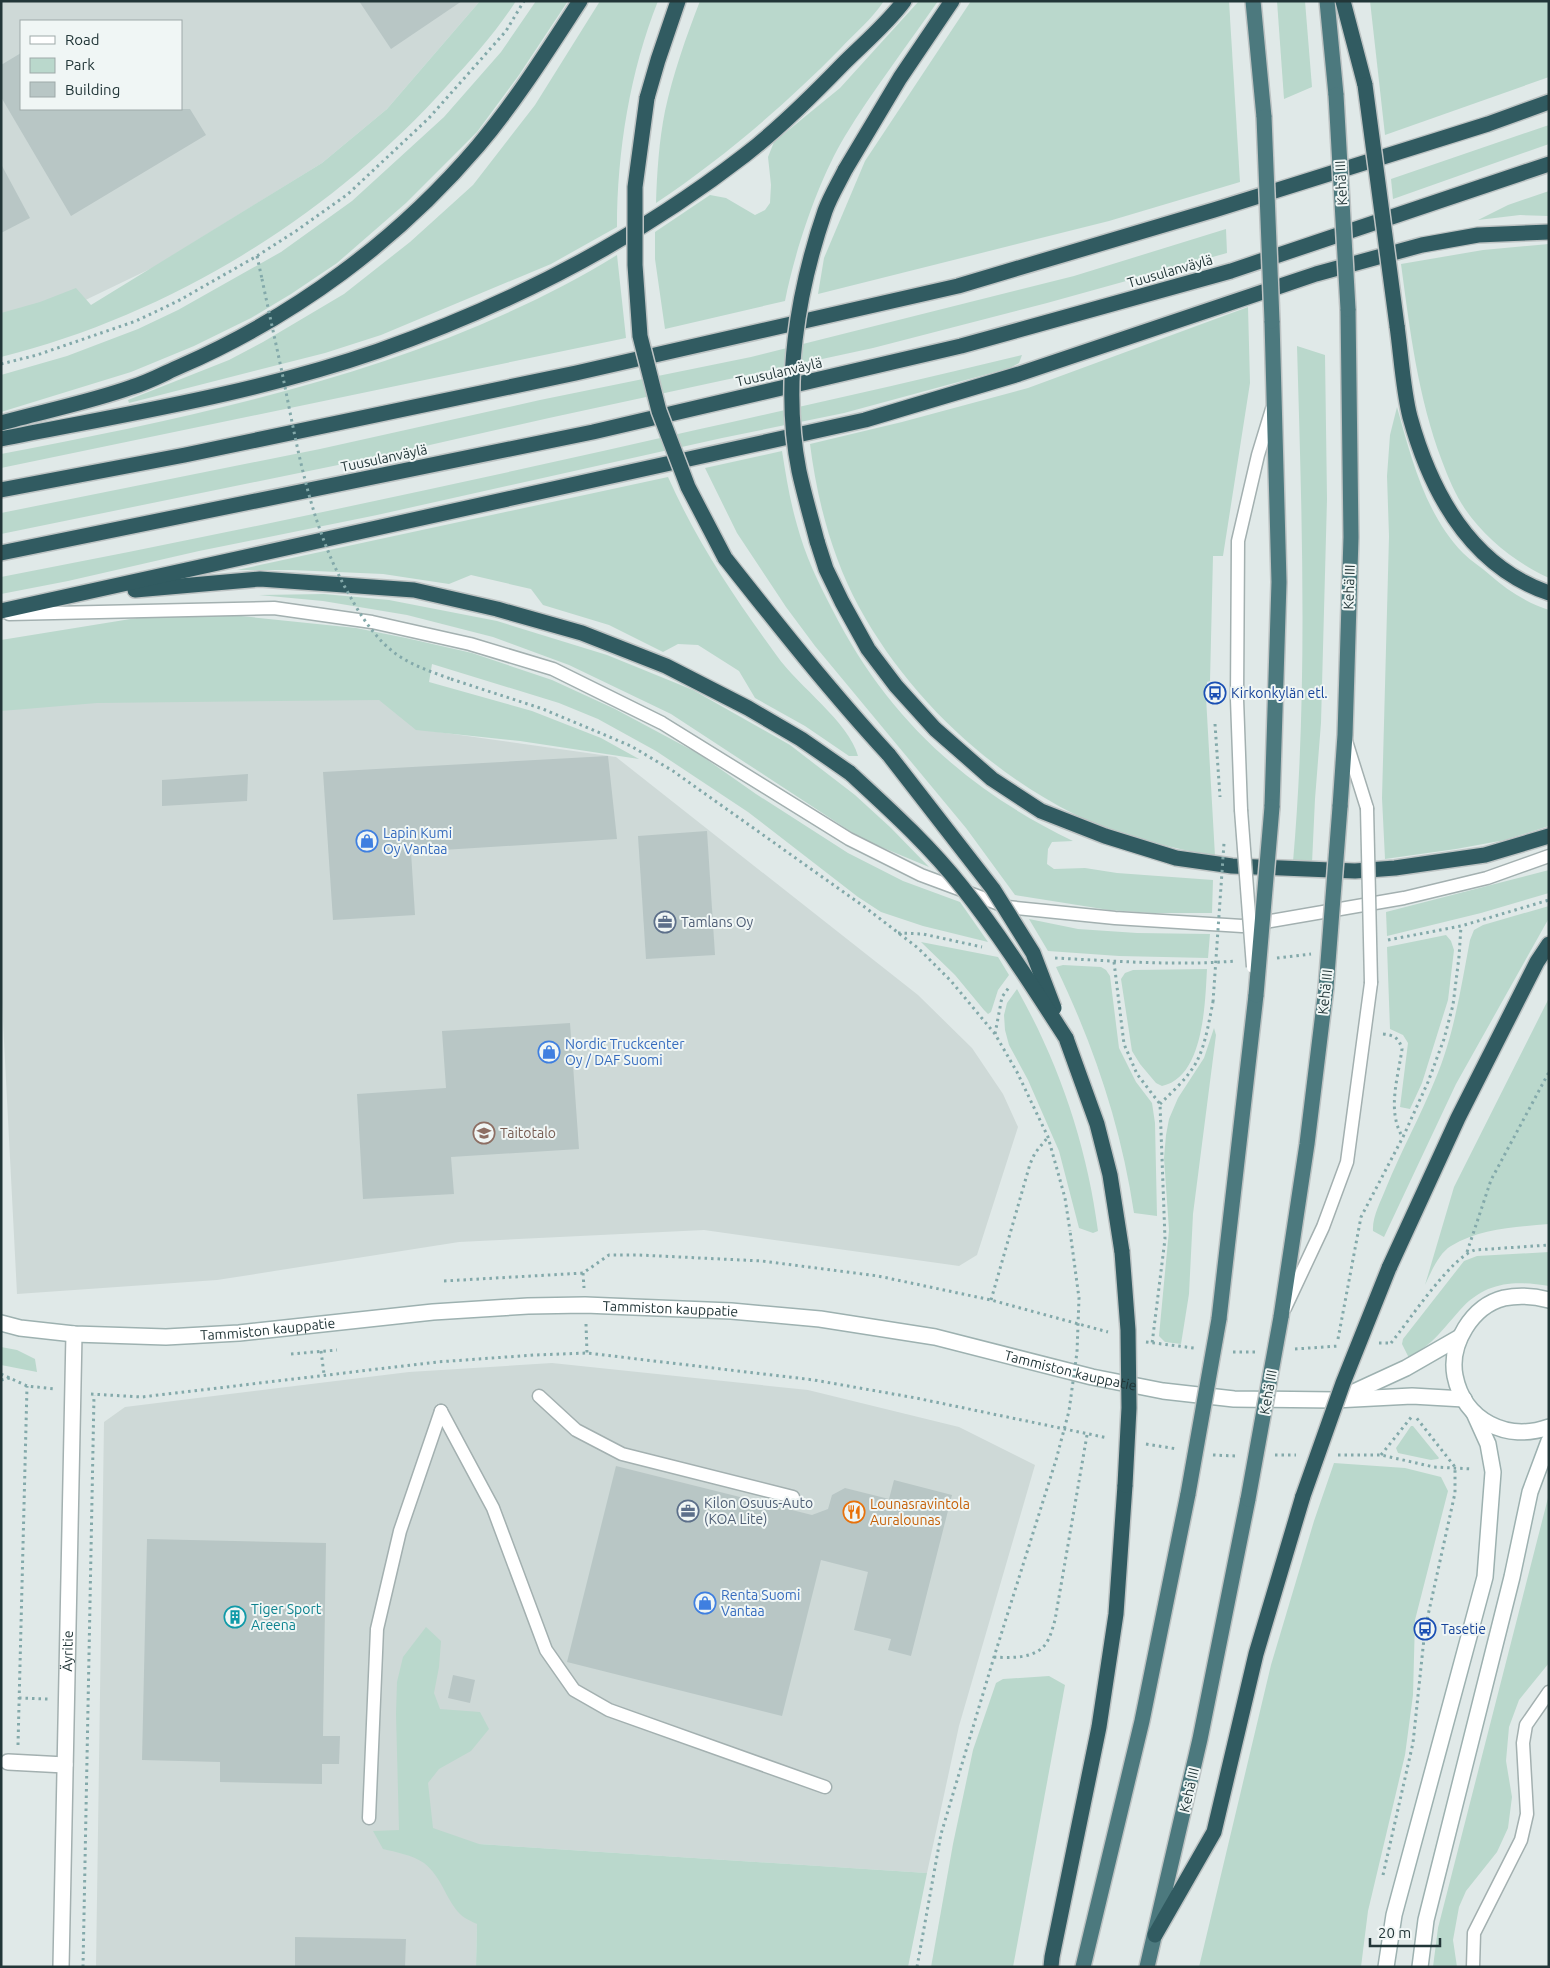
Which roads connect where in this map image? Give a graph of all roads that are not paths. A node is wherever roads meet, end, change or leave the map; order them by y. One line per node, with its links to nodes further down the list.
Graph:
1 (580, 1): 12 (highway)
2 (678, 1): 24 (highway, bridge)
3 (904, 1): 13 (highway)
4 (952, 1): 20 (highway, bridge)
5 (1252, 1): 11 (highway, bridge)
6 (1327, 1): 19 (highway, Kehä III, bridge)
7 (1343, 1): 16 (highway, bridge)
8 (1549, 102): 14 (highway)
9 (1549, 164): 15 (highway, Tuusulanväylä)
10 (1549, 232): 17 (highway)
11 (1274, 402): 23 (highway, bridge); 23 (lane, bridge)
12 (1, 423)
13 (1, 439)
14 (1, 490)
15 (1, 553)
16 (1549, 592)
17 (76, 595): 18 (highway); 24 (highway, bridge)
18 (1, 613): 21 (lane)
19 (1345, 736): 26 (highway, Kehä III, bridge); 26 (lane, bridge)
20 (1549, 836)
21 (1549, 856)
22 (1549, 944): 42 (highway, bridge)
23 (1256, 995): 45 (highway, bridge)
24 (1066, 1038): 44 (highway, bridge)
25 (1549, 1300): 29 (main road)
26 (1281, 1317): 42 (highway, Kehä III, bridge)
27 (1, 1323): 28 (main road, Tammiston kauppatie)
28 (74, 1334): 32 (main road, Tammiston kauppatie); 39 (main road, Äyritie)
29 (1460, 1338): 31 (main road); 32 (main road, Tammiston kauppatie)
30 (539, 1396): 36 (lane)
31 (1464, 1398): 32 (main road, Tammiston kauppatie); 33 (main road)
32 (1335, 1400)
33 (1474, 1413): 34 (main road); 47 (main road)
34 (1549, 1427)
35 (1549, 1441): 48 (main road)
36 (793, 1497)
37 (1549, 1692): 49 (lane)
38 (13, 1762): 39 (main road)
39 (65, 1765): 43 (main road, Äyritie)
40 (825, 1787): 41 (lane)
41 (369, 1818)
42 (1156, 1935): 46 (highway, Kehä III)
43 (61, 1967)
44 (1052, 1967)
45 (1083, 1967)
46 (1148, 1967)
47 (1386, 1967)
48 (1420, 1967)
49 (1473, 1967)

